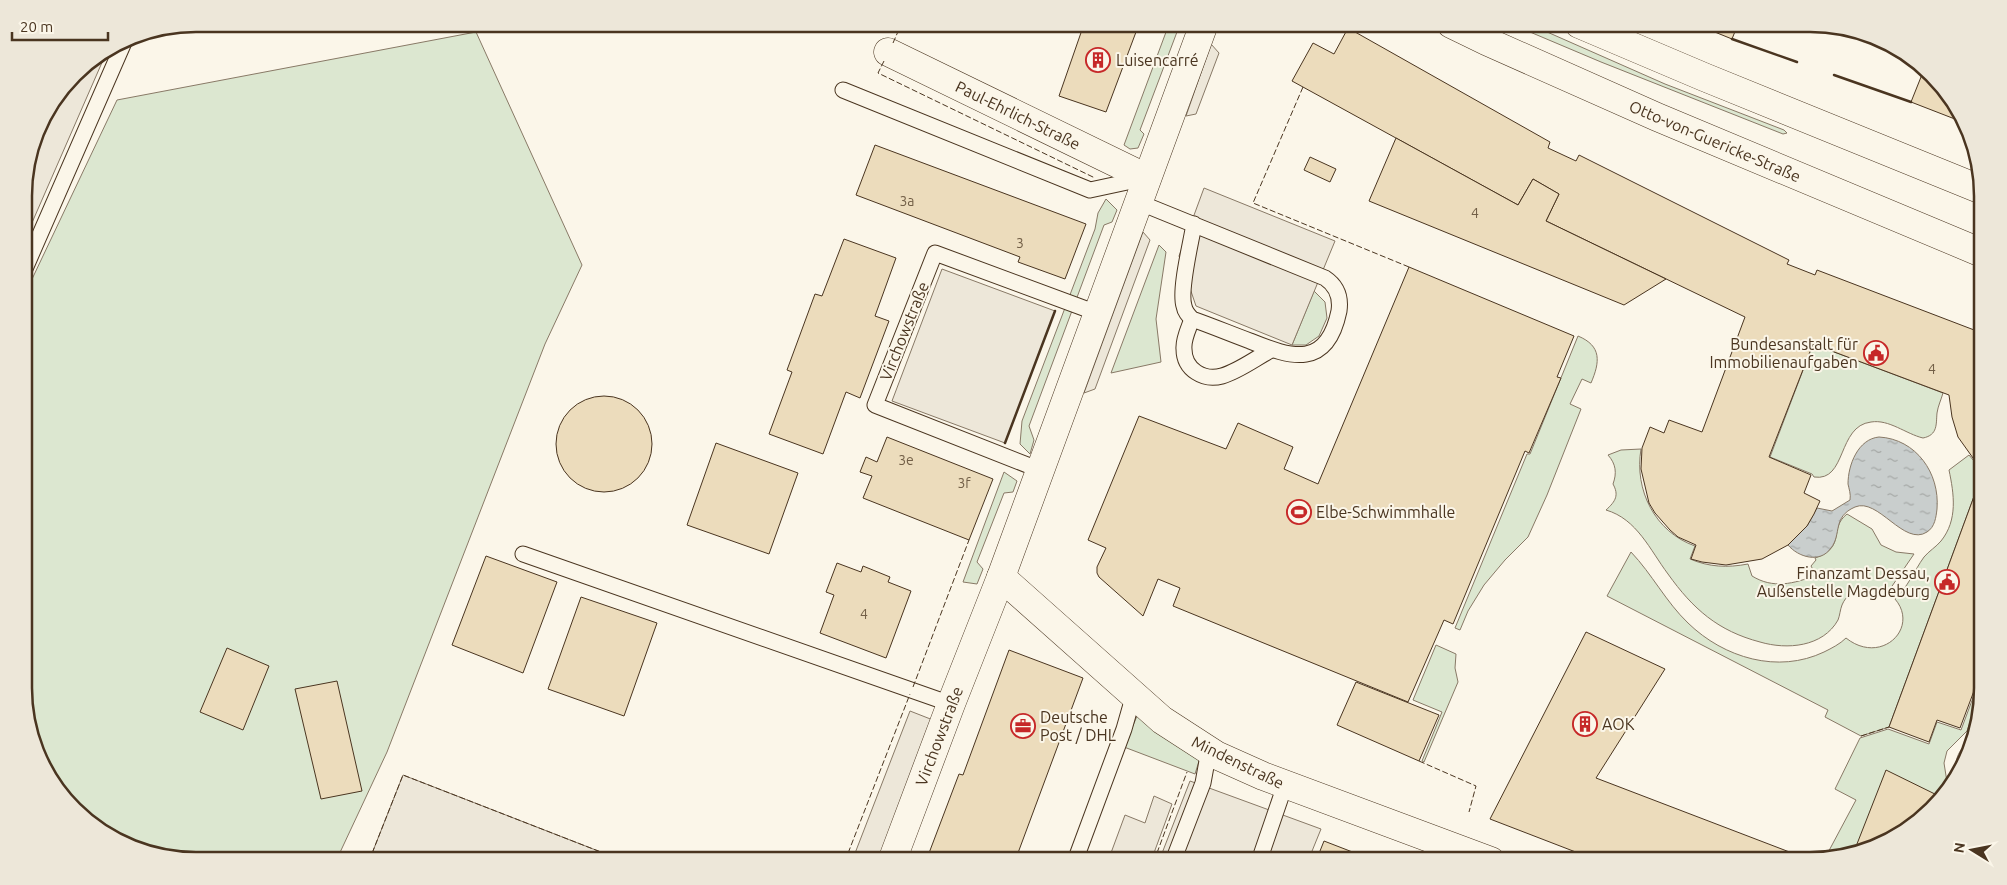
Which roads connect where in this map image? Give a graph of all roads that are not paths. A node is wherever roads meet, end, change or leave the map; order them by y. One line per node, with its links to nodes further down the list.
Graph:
1 (1201, 32): 8 (street, Virchowstraße)
2 (1467, 32): 10 (street, Otto-von-Guericke-Straße)
3 (1599, 32): 7 (street)
4 (120, 51): 11 (lane)
5 (888, 52): 8 (street, Paul-Ehrlich-Straße)
6 (843, 90): 8 (lane)
7 (1974, 187)
8 (1143, 190): 9 (lane); 12 (street, Virchowstraße)
9 (1194, 224): 13 (lane); 14 (lane)
10 (1974, 250)
11 (33, 251)
12 (1097, 313): 15 (street, Virchowstraße); 15 (lane, Virchowstraße)
13 (1192, 319): 14 (lane); 14 (lane)
14 (1271, 350)
15 (1040, 470): 17 (street, Virchowstraße)
16 (522, 554): 19 (lane)
17 (1001, 577): 18 (street, Mindenstraße); 19 (street, Virchowstraße)
18 (1134, 694): 20 (street, Mindenstraße); 23 (lane)
19 (951, 704): 22 (street, Virchowstraße)
20 (1209, 750): 21 (street, Mindenstraße); 24 (lane)
21 (1285, 785): 25 (lane); 26 (street, Mindenstraße)
22 (895, 852)
23 (1078, 852)
24 (1177, 852)
25 (1262, 852)
26 (1438, 852)

